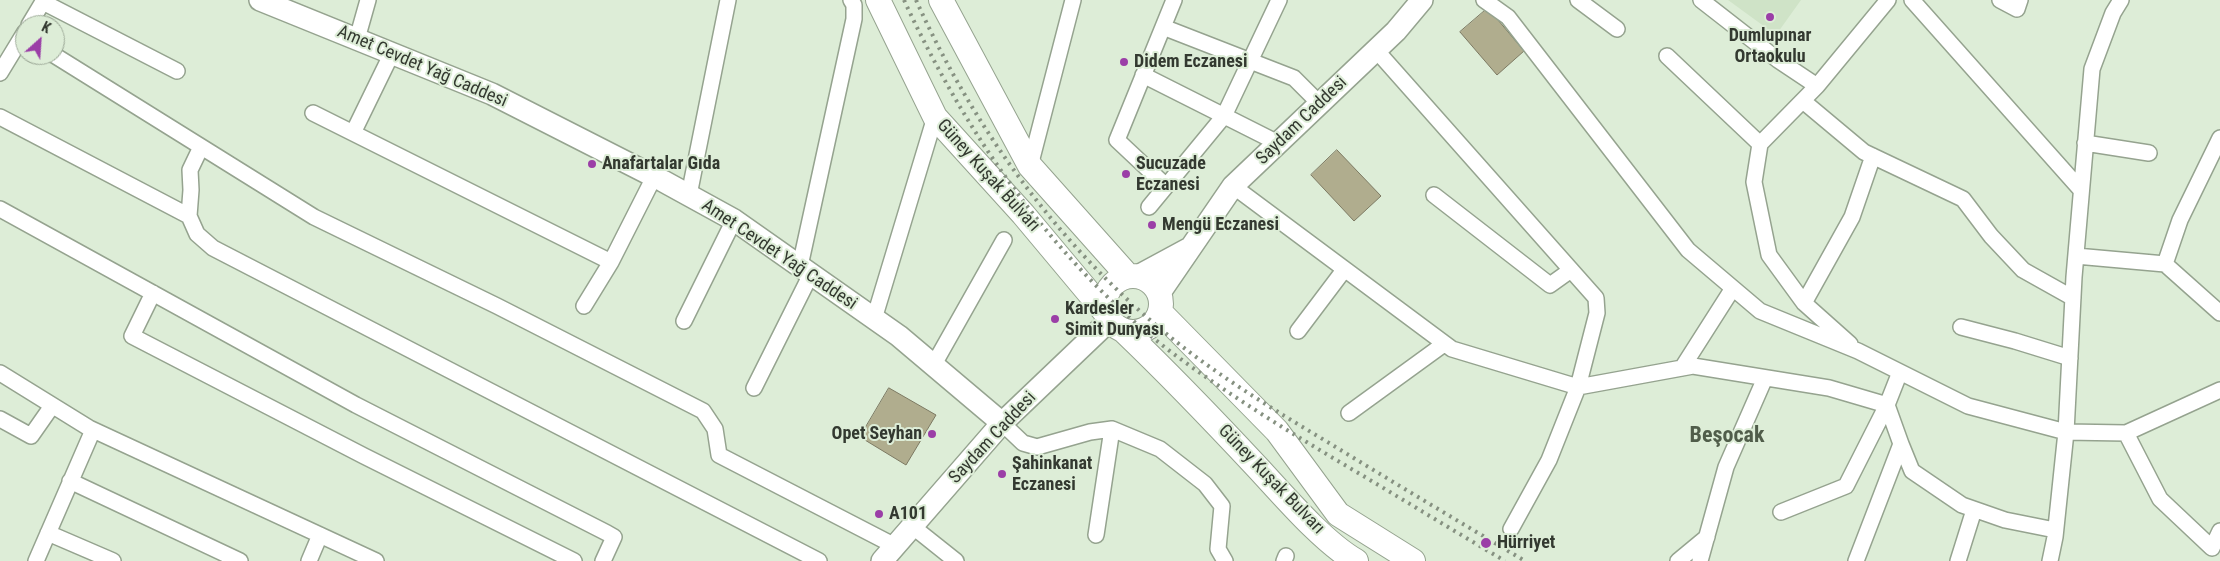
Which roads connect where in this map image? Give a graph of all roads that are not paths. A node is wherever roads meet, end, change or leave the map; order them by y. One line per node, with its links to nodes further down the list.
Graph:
1 (260, 0): 20 (main road, Amet Cevdet Yağ Caddesi)
2 (368, 0): 24 (street)
3 (728, 0): 54 (street)
4 (851, 0): 65 (street)
5 (878, 0): 40 (main road, Güney Kuşak Bulvarı)
6 (941, 0): 49 (main road)
7 (1073, 0): 49 (street)
8 (1174, 0): 22 (street)
9 (1279, 0): 30 (street)
10 (1422, 0): 26 (main road, Saydam Caddesi)
11 (1484, 0): 69 (street)
12 (1578, 0): 23 (street)
13 (1701, 0): 34 (street)
14 (1888, 0): 34 (street)
15 (1912, 0): 53 (street)
16 (2000, 0): 17 (street)
17 (2020, 0)
18 (2121, 0): 45 (street)
19 (44, 1): 21 (street); 32 (street)
20 (292, 6): 24 (main road, Amet Cevdet Yağ Caddesi)
21 (35, 15)
22 (1163, 27): 30 (street); 33 (street)
23 (1617, 29)
24 (357, 39): 27 (main road, Amet Cevdet Yağ Caddesi)
25 (15, 48): 31 (street)
26 (1376, 50): 36 (main road, Saydam Caddesi); 67 (street)
27 (392, 53): 41 (street); 50 (main road, Amet Cevdet Yağ Caddesi)
28 (1667, 56): 44 (street)
29 (65, 62): 46 (street)
30 (1249, 62): 36 (street); 38 (street)
31 (1, 70)
32 (178, 71)
33 (1143, 76): 38 (street); 51 (street)
34 (1817, 86): 35 (street)
35 (1803, 100): 44 (street); 48 (street)
36 (1320, 104): 43 (main road, Saydam Caddesi)
37 (313, 113): 41 (street)
38 (1224, 116): 43 (street); 51 (street)
39 (0, 117): 58 (street)
40 (934, 117): 76 (street); 78 (main road, Güney Kuşak Bulvarı)
41 (353, 133): 63 (street)
42 (2220, 138): 64 (street)
43 (1278, 144): 52 (main road, Saydam Caddesi)
44 (1760, 144): 73 (street)
45 (2085, 144): 47 (street); 53 (street)
46 (200, 147): 58 (street); 113 (street)
47 (2149, 153)
48 (1873, 156): 71 (street); 73 (street)
49 (1030, 166): 68 (main road)
50 (654, 177): 54 (main road, Amet Cevdet Yağ Caddesi); 63 (street)
51 (1166, 186): 56 (street)
52 (1233, 186): 61 (main road, Saydam Caddesi); 66 (street)
53 (2081, 190): 62 (street)
54 (689, 195): 59 (main road, Amet Cevdet Yağ Caddesi)
55 (1434, 195): 67 (street)
56 (1149, 206)
57 (0, 209): 70 (street)
58 (189, 216): 122 (street)
59 (734, 220): 65 (main road, Amet Cevdet Yağ Caddesi); 77 (street)
60 (1004, 240): 84 (street)
61 (1190, 248): 68 (main road); 72 (main road, Saydam Caddesi)
62 (2076, 256): 64 (street); 71 (street)
63 (611, 262): 74 (street)
64 (2165, 264): 75 (street)
65 (805, 270): 76 (main road, Amet Cevdet Yağ Caddesi); 90 (street)
66 (1344, 270): 80 (street); 81 (street)
67 (1571, 270): 89 (street)
68 (1133, 276): 72 (main road); 78 (main road)
69 (1733, 288): 82 (street); 85 (street)
70 (153, 293): 120 (street); 121 (street)
71 (2073, 298): 83 (street)
72 (1160, 303): 78 (main road); 125 (main road, Güney Kuşak Bulvarı)
73 (1804, 303): 82 (street)
74 (584, 306)
75 (2220, 313)
76 (874, 319): 84 (main road, Amet Cevdet Yağ Caddesi)
77 (684, 321)
78 (1113, 321): 96 (main road, Saydam Caddesi); 124 (main road, Güney Kuşak Bulvarı)
79 (1961, 327): 83 (street)
80 (1298, 331)
81 (1444, 344): 89 (street); 94 (street)
82 (1858, 351): 86 (street)
83 (2070, 358): 99 (street)
84 (934, 366): 96 (main road, Amet Cevdet Yağ Caddesi)
85 (1682, 368): 88 (street); 89 (street)
86 (1900, 372): 92 (street); 99 (street)
87 (0, 373): 93 (street)
88 (1765, 378): 92 (street); 112 (street)
89 (1578, 387): 106 (street)
90 (754, 388)
91 (2220, 390): 100 (street)
92 (1887, 405): 101 (street); 104 (street)
93 (52, 406): 95 (street); 97 (street)
94 (1349, 413)
95 (0, 419)
96 (1002, 423): 98 (street); 105 (main road, Saydam Caddesi)
97 (93, 430): 102 (street); 110 (street)
98 (1112, 430): 111 (street); 114 (street)
99 (2066, 432): 100 (street); 107 (street)
100 (2126, 434): 108 (street)
101 (1900, 444): 103 (street); 128 (street)
102 (70, 481): 109 (street); 117 (street)
103 (1974, 510): 107 (street); 129 (street)
104 (1781, 512)
105 (912, 526): 113 (main road, Saydam Caddesi); 123 (street)
106 (1511, 529)
107 (2055, 530): 130 (street)
108 (2220, 531)
109 (48, 533): 115 (street); 116 (street)
110 (320, 535): 118 (street); 119 (street)
111 (1096, 535)
112 (1706, 538): 126 (street); 127 (street)
113 (889, 553)
114 (1221, 559)
115 (36, 561)
116 (113, 561)
117 (240, 561)
118 (309, 561)
119 (376, 561)
120 (574, 561)
121 (603, 561)
122 (819, 561)
123 (956, 561)
124 (1356, 561)
125 (1413, 561)
126 (1678, 561)
127 (1700, 561)
128 (1856, 561)
129 (1958, 561)
130 (2050, 561)

